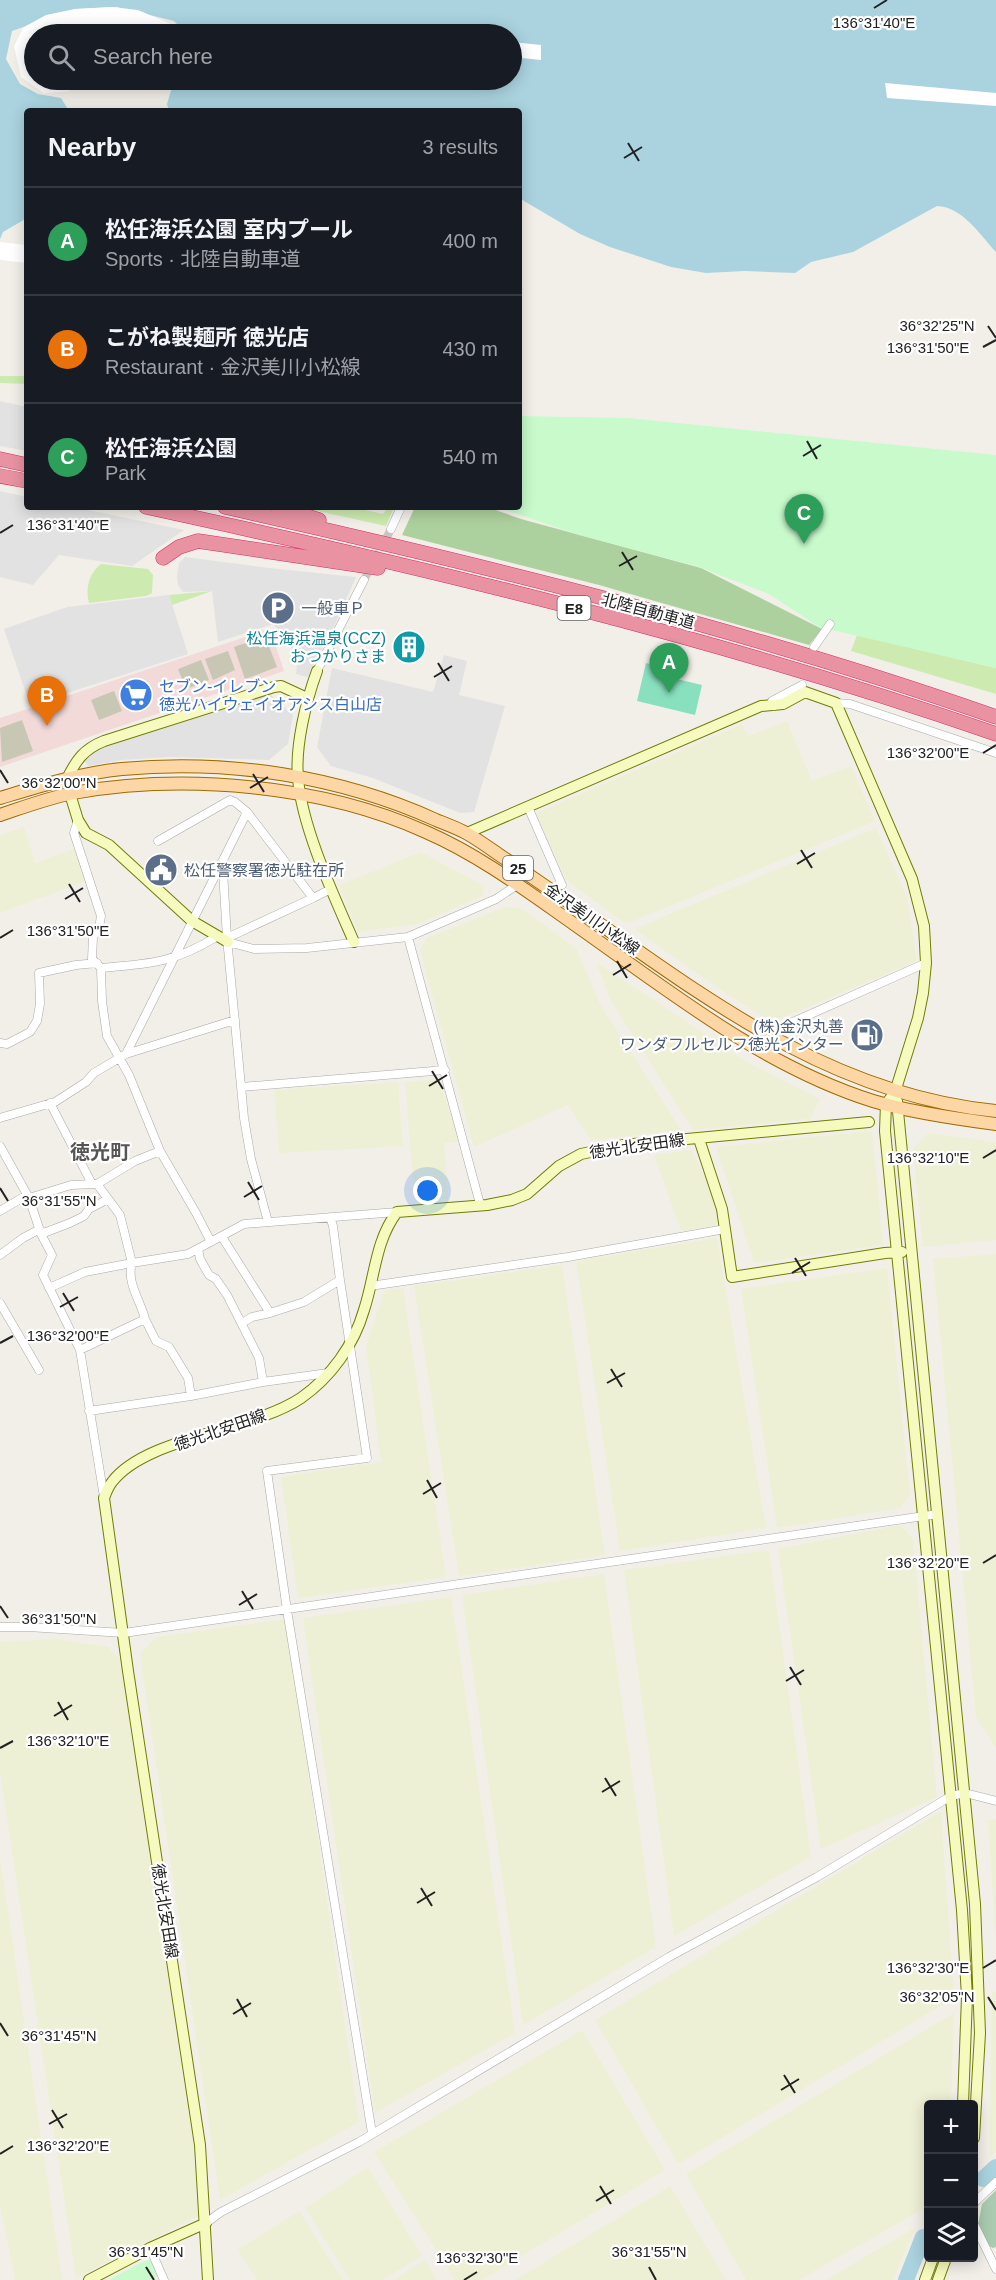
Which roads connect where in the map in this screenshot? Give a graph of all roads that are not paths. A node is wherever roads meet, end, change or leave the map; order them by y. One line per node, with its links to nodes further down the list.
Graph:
1 (0, 459): 2 (highway)
2 (24, 464)
3 (0, 476): 4 (highway)
4 (24, 480)
5 (160, 510): 13 (highway, 北陸自動車道 / E8)
6 (237, 510): 12 (highway, 北陸自動車道 / E8)
7 (288, 510): 12 (highway)
8 (400, 510): 9 (street)
9 (391, 529)
10 (163, 558): 13 (highway)
11 (364, 580): 16 (street)
12 (529, 580): 21 (highway, 北陸自動車道 / E8)
13 (525, 595): 22 (highway, 北陸自動車道 / E8)
14 (830, 624): 15 (street)
15 (814, 647)
16 (317, 671): 18 (street)
17 (802, 685): 20 (street)
18 (307, 698): 24 (street); 25 (street)
19 (836, 703): 20 (street); 23 (street); 45 (street)
20 (774, 706): 29 (street)
21 (996, 717)
22 (996, 734)
23 (996, 753)
24 (298, 777): 25 (main road, 金沢美川小松線 / 25); 26 (street); 33 (main road, 金沢美川小松線 / 25)
25 (67, 779): 28 (main road, 金沢美川小松線 / 25)
26 (300, 793): 27 (main road, 金沢美川小松線 / 25); 36 (main road, 金沢美川小松線 / 25); 38 (street)
27 (70, 794): 31 (main road, 金沢美川小松線 / 25); 32 (street)
28 (0, 798)
29 (528, 807): 33 (street); 37 (street)
30 (247, 812): 34 (street); 35 (street); 39 (street)
31 (0, 814)
32 (78, 820): 40 (street); 46 (street)
33 (466, 833): 53 (main road, 金沢美川小松線 / 25)
34 (158, 840)
35 (220, 864): 40 (street); 42 (street)
36 (517, 885): 41 (street); 55 (main road, 金沢美川小松線 / 25)
37 (562, 885)
38 (331, 890): 39 (street); 43 (street)
39 (314, 898): 42 (street)
40 (192, 921): 42 (street); 44 (street)
41 (408, 937): 43 (street); 51 (street)
42 (224, 939): 43 (street); 44 (street); 47 (street)
43 (354, 942)
44 (173, 959): 46 (street); 50 (street)
45 (926, 963): 48 (street); 53 (street)
46 (99, 966): 49 (street); 50 (street)
47 (235, 1020): 50 (street); 52 (street)
48 (769, 1024)
49 (0, 1043)
50 (123, 1056): 54 (street); 62 (street)
51 (445, 1070): 52 (street); 67 (street)
52 (241, 1087): 71 (street)
53 (895, 1092): 55 (street); 56 (main road, 金沢美川小松線 / 25)
54 (50, 1103): 57 (street); 64 (street)
55 (892, 1105): 59 (main road, 金沢美川小松線 / 25); 77 (street); 78 (street)
56 (996, 1111)
57 (0, 1118)
58 (869, 1122): 60 (street)
59 (996, 1124)
60 (699, 1139): 67 (street, 徳光北安田線); 72 (street, 徳光北安田線)
61 (0, 1146): 63 (street)
62 (160, 1151): 64 (street); 75 (street)
63 (2, 1157): 65 (street)
64 (94, 1184): 65 (street); 66 (street)
65 (28, 1196): 68 (street); 73 (street)
66 (108, 1199): 73 (street); 80 (street)
67 (480, 1204): 69 (street, 徳光北安田線)
68 (0, 1211)
69 (397, 1212): 70 (street); 82 (street, 徳光北安田線)
70 (330, 1217): 71 (street); 81 (street)
71 (268, 1222): 74 (street)
72 (725, 1229): 77 (street, 徳光北安田線); 82 (street)
73 (41, 1232): 79 (street); 83 (street)
74 (222, 1236): 75 (street); 85 (street)
75 (211, 1242): 76 (street)
76 (198, 1249): 80 (street); 88 (street)
77 (897, 1252): 78 (street, 徳光北安田線); 97 (street)
78 (912, 1252): 98 (street)
79 (0, 1255)
80 (132, 1263): 83 (street); 87 (street)
81 (340, 1280): 85 (street); 89 (street)
82 (370, 1286): 89 (street, 徳光北安田線)
83 (49, 1288): 90 (street)
84 (0, 1303): 86 (street)
85 (270, 1313): 88 (street)
86 (3, 1314): 91 (street)
87 (145, 1319): 90 (street); 94 (street)
88 (242, 1323): 93 (street)
89 (351, 1343): 92 (street, 徳光北安田線); 99 (street)
90 (80, 1350): 95 (street)
91 (39, 1370)
92 (328, 1373): 93 (street); 96 (street, 徳光北安田線)
93 (263, 1382): 94 (street)
94 (191, 1396): 95 (street)
95 (89, 1411): 96 (street)
96 (104, 1498): 101 (street, 徳光北安田線)
97 (922, 1514): 98 (street); 99 (street); 103 (street)
98 (938, 1514): 102 (street)
99 (287, 1610): 101 (street); 107 (street)
100 (0, 1627): 101 (street)
101 (124, 1633): 110 (street, 徳光北安田線)
102 (964, 1793): 103 (street); 104 (street); 106 (street)
103 (951, 1796): 105 (street); 107 (street)
104 (996, 1801)
105 (963, 2100)
106 (977, 2100)
107 (372, 2133): 110 (street)
108 (996, 2182): 109 (street)
109 (978, 2199)
110 (206, 2223): 112 (street); 119 (street, 徳光北安田線)
111 (978, 2231): 113 (street)
112 (150, 2248): 117 (street); 118 (street)
113 (992, 2254): 116 (street)
114 (932, 2262): 120 (street)
115 (945, 2262): 121 (street)
116 (996, 2269)
117 (89, 2280)
118 (164, 2280)
119 (208, 2280)
120 (925, 2280)
121 (938, 2280)

